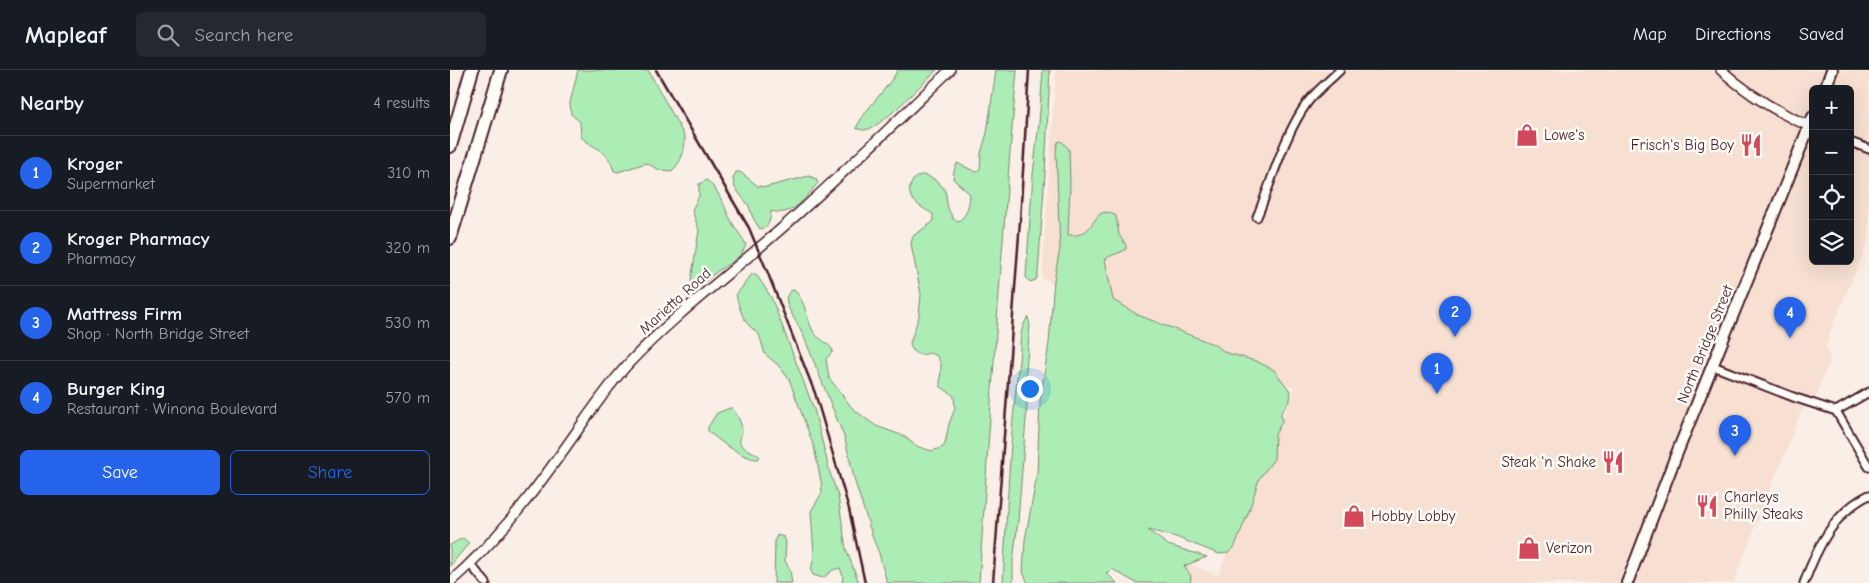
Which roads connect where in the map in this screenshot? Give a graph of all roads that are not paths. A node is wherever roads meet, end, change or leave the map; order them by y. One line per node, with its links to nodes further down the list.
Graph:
1 (472, 70): 11 (highway)
2 (501, 70): 14 (highway)
3 (950, 70): 20 (street, Marietta Road)
4 (1340, 70): 13 (street)
5 (1721, 70): 8 (street)
6 (1832, 70): 7 (main road)
7 (1826, 85)
8 (1809, 122)
9 (1809, 130): 15 (main road, North Bridge Street)
10 (1854, 143): 12 (street)
11 (450, 146)
12 (1869, 149)
13 (1257, 217)
14 (450, 238)
15 (1713, 366): 17 (street); 23 (main road, North Bridge Street)
16 (1869, 392): 17 (street)
17 (1836, 411): 18 (street)
18 (1869, 468)
19 (1869, 495): 24 (street)
20 (470, 564): 21 (street, Marietta Road); 22 (street)
21 (450, 582)
22 (486, 583)
23 (1627, 583)
24 (1804, 583)

